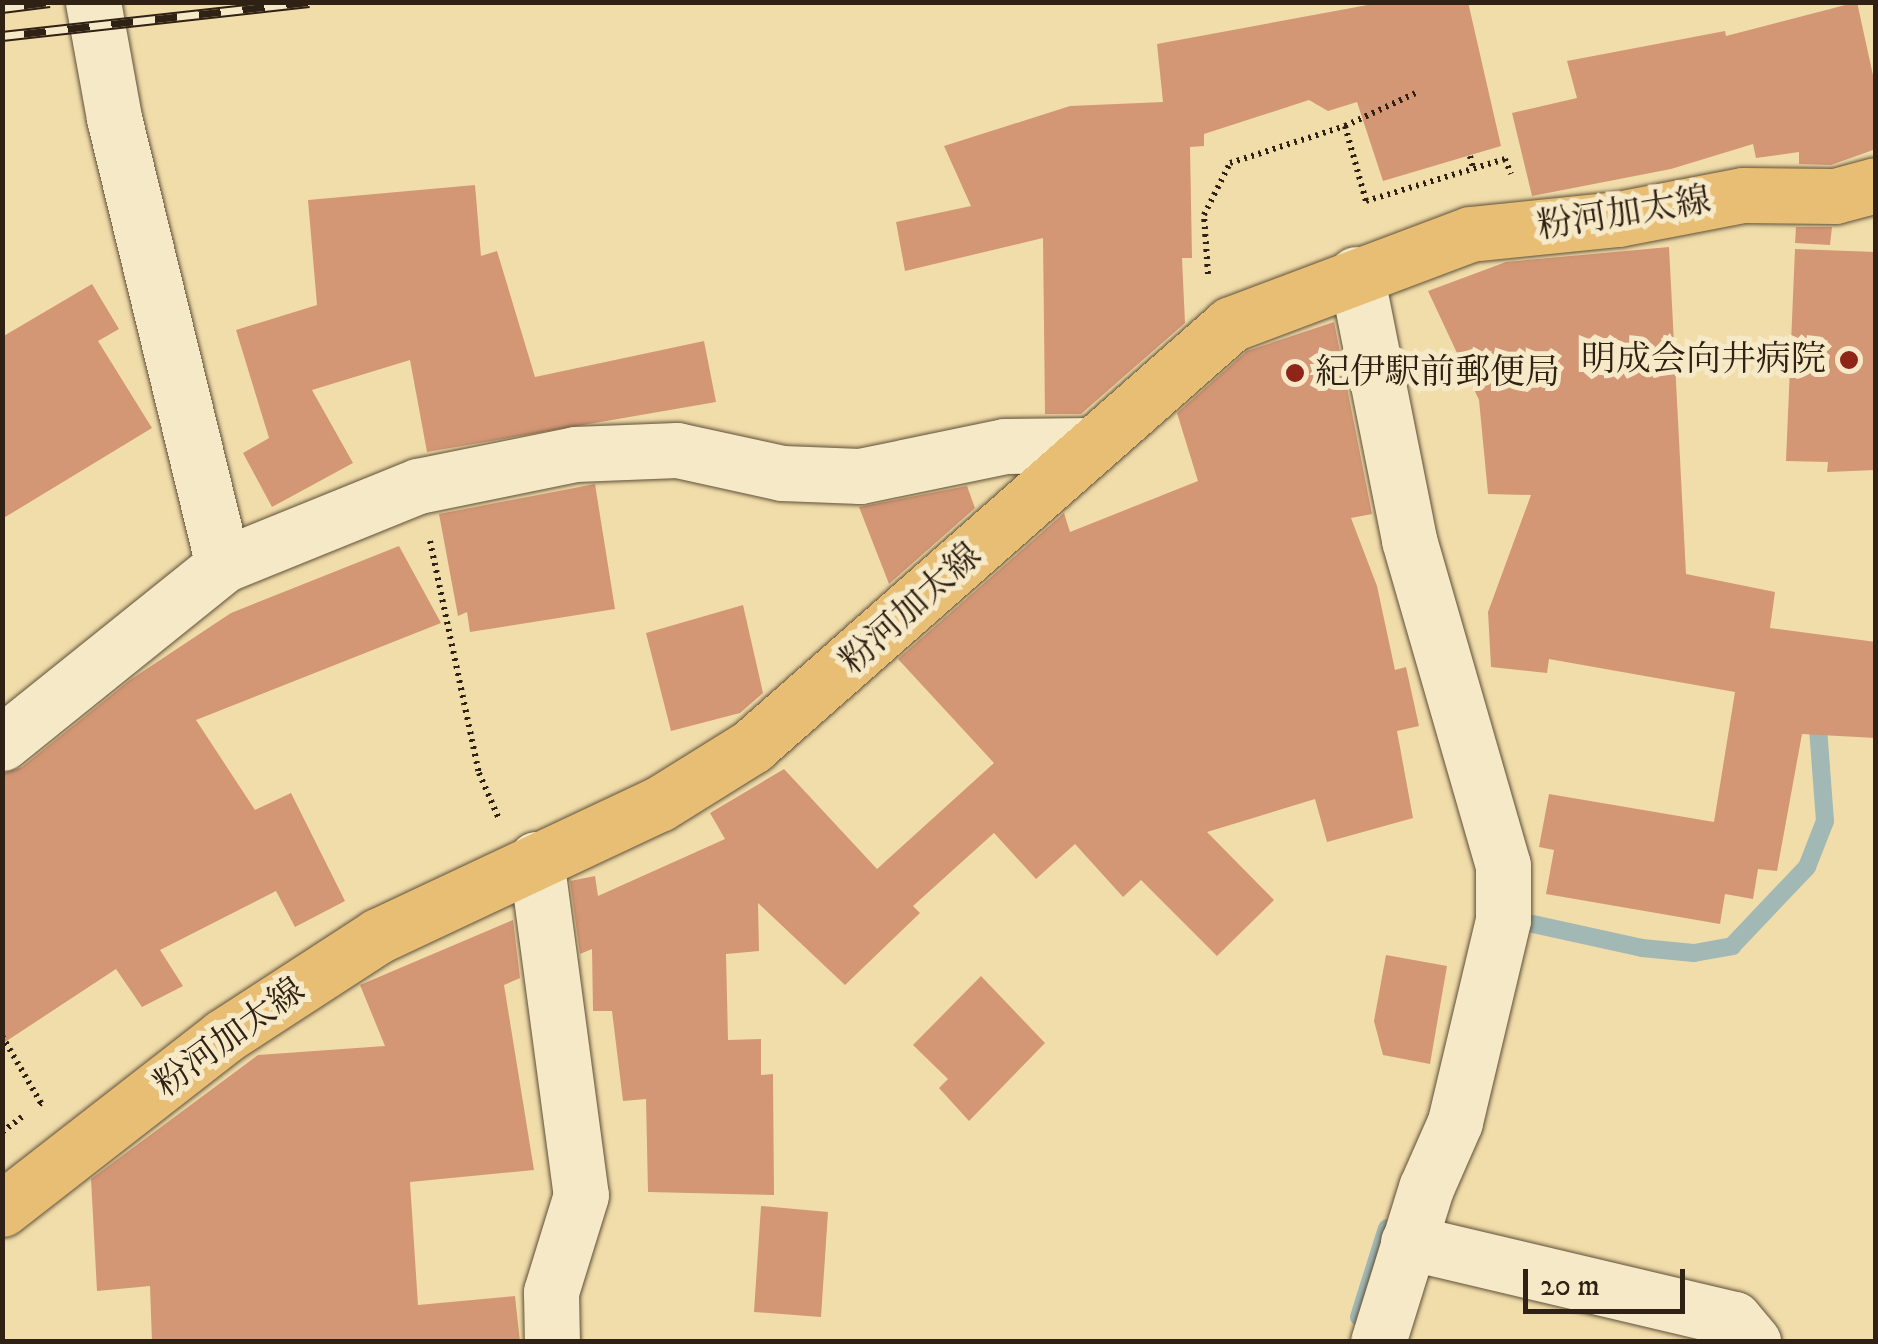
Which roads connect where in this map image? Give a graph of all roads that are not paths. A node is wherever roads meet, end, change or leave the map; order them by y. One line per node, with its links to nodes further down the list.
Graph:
1 (93, 2): 5 (street)
2 (1876, 185): 3 (main road, 粉河加太線)
3 (1356, 274): 4 (main road, 粉河加太線); 9 (street)
4 (1091, 445): 5 (street); 7 (main road, 粉河加太線)
5 (223, 566): 6 (street)
6 (2, 743)
7 (527, 863): 8 (main road, 粉河加太線); 10 (street)
8 (2, 1209)
9 (1408, 1242): 11 (street); 12 (street)
10 (552, 1342)
11 (1378, 1342)
12 (1752, 1342)

